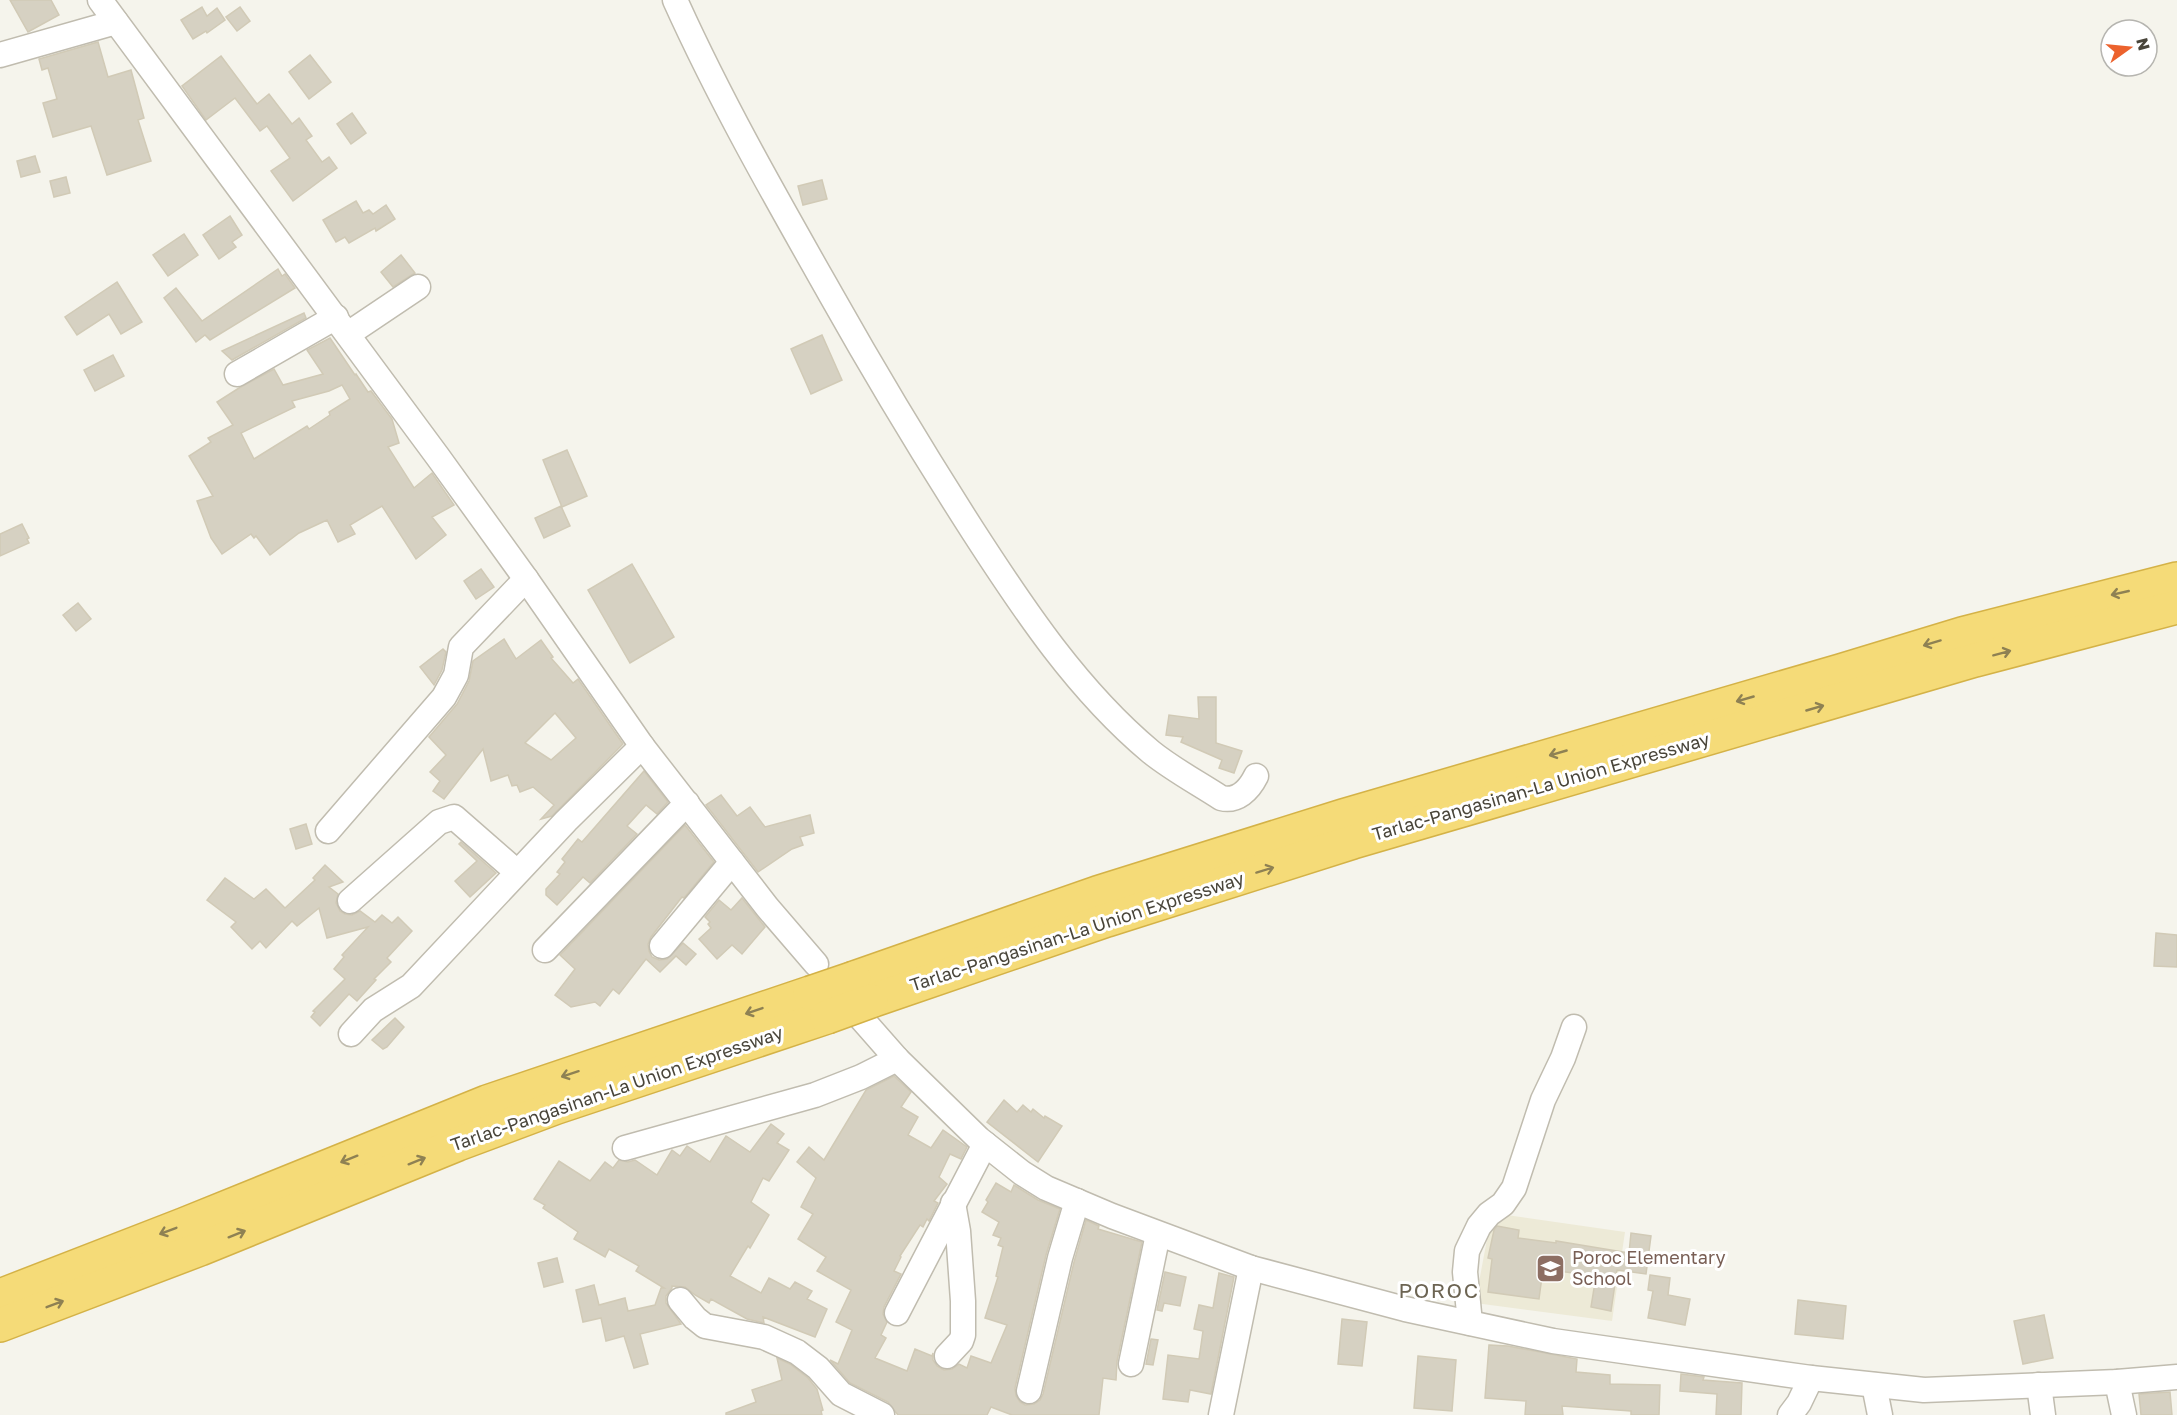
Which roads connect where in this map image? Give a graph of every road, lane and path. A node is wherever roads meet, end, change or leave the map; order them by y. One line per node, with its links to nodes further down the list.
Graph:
1 (99, 0): 3 (street)
2 (675, 0): 12 (street)
3 (116, 22): 4 (street); 6 (street)
4 (0, 55)
5 (418, 287): 6 (street)
6 (342, 326): 7 (street); 8 (street)
7 (237, 374)
8 (526, 579): 11 (street); 14 (street)
9 (2177, 579): 21 (highway, Tarlac-Pangasinan-La Union Expressway, one-way to 21)
10 (2177, 607): 21 (highway, Tarlac-Pangasinan-La Union Expressway, one-way to 10)
11 (642, 746): 13 (street); 16 (street)
12 (1256, 776)
13 (687, 804): 15 (street); 19 (street)
14 (328, 831)
15 (732, 862): 18 (street); 20 (street)
16 (517, 872): 17 (street); 23 (street)
17 (350, 901)
18 (662, 946)
19 (545, 950)
20 (818, 991): 21 (highway, Tarlac-Pangasinan-La Union Expressway, bridge); 31 (highway, Tarlac-Pangasinan-La Union Expressway, one-way to 31); 35 (highway, Tarlac-Pangasinan-La Union Expressway, one-way to 20)
21 (862, 999): 24 (street)
22 (1574, 1027): 34 (street)
23 (351, 1034)
24 (897, 1059): 25 (street); 26 (street)
25 (985, 1144): 27 (street); 28 (street)
26 (625, 1148)
27 (1077, 1201): 29 (street); 43 (street)
28 (953, 1203): 33 (street); 36 (street)
29 (1158, 1234): 30 (street); 37 (street)
30 (1251, 1268): 34 (street); 45 (street)
31 (0, 1296)
32 (680, 1300): 44 (street)
33 (897, 1313)
34 (1470, 1323): 39 (street)
35 (0, 1325)
36 (947, 1356)
37 (1131, 1364)
38 (2177, 1377): 40 (street)
39 (1811, 1378): 41 (street); 46 (street)
40 (2117, 1382): 42 (street); 49 (street)
41 (1874, 1385): 42 (street); 47 (street)
42 (2039, 1385): 48 (street)
43 (1029, 1391)
44 (882, 1415)
45 (1221, 1415)
46 (1790, 1415)
47 (1880, 1415)
48 (2043, 1415)
49 (2124, 1415)

